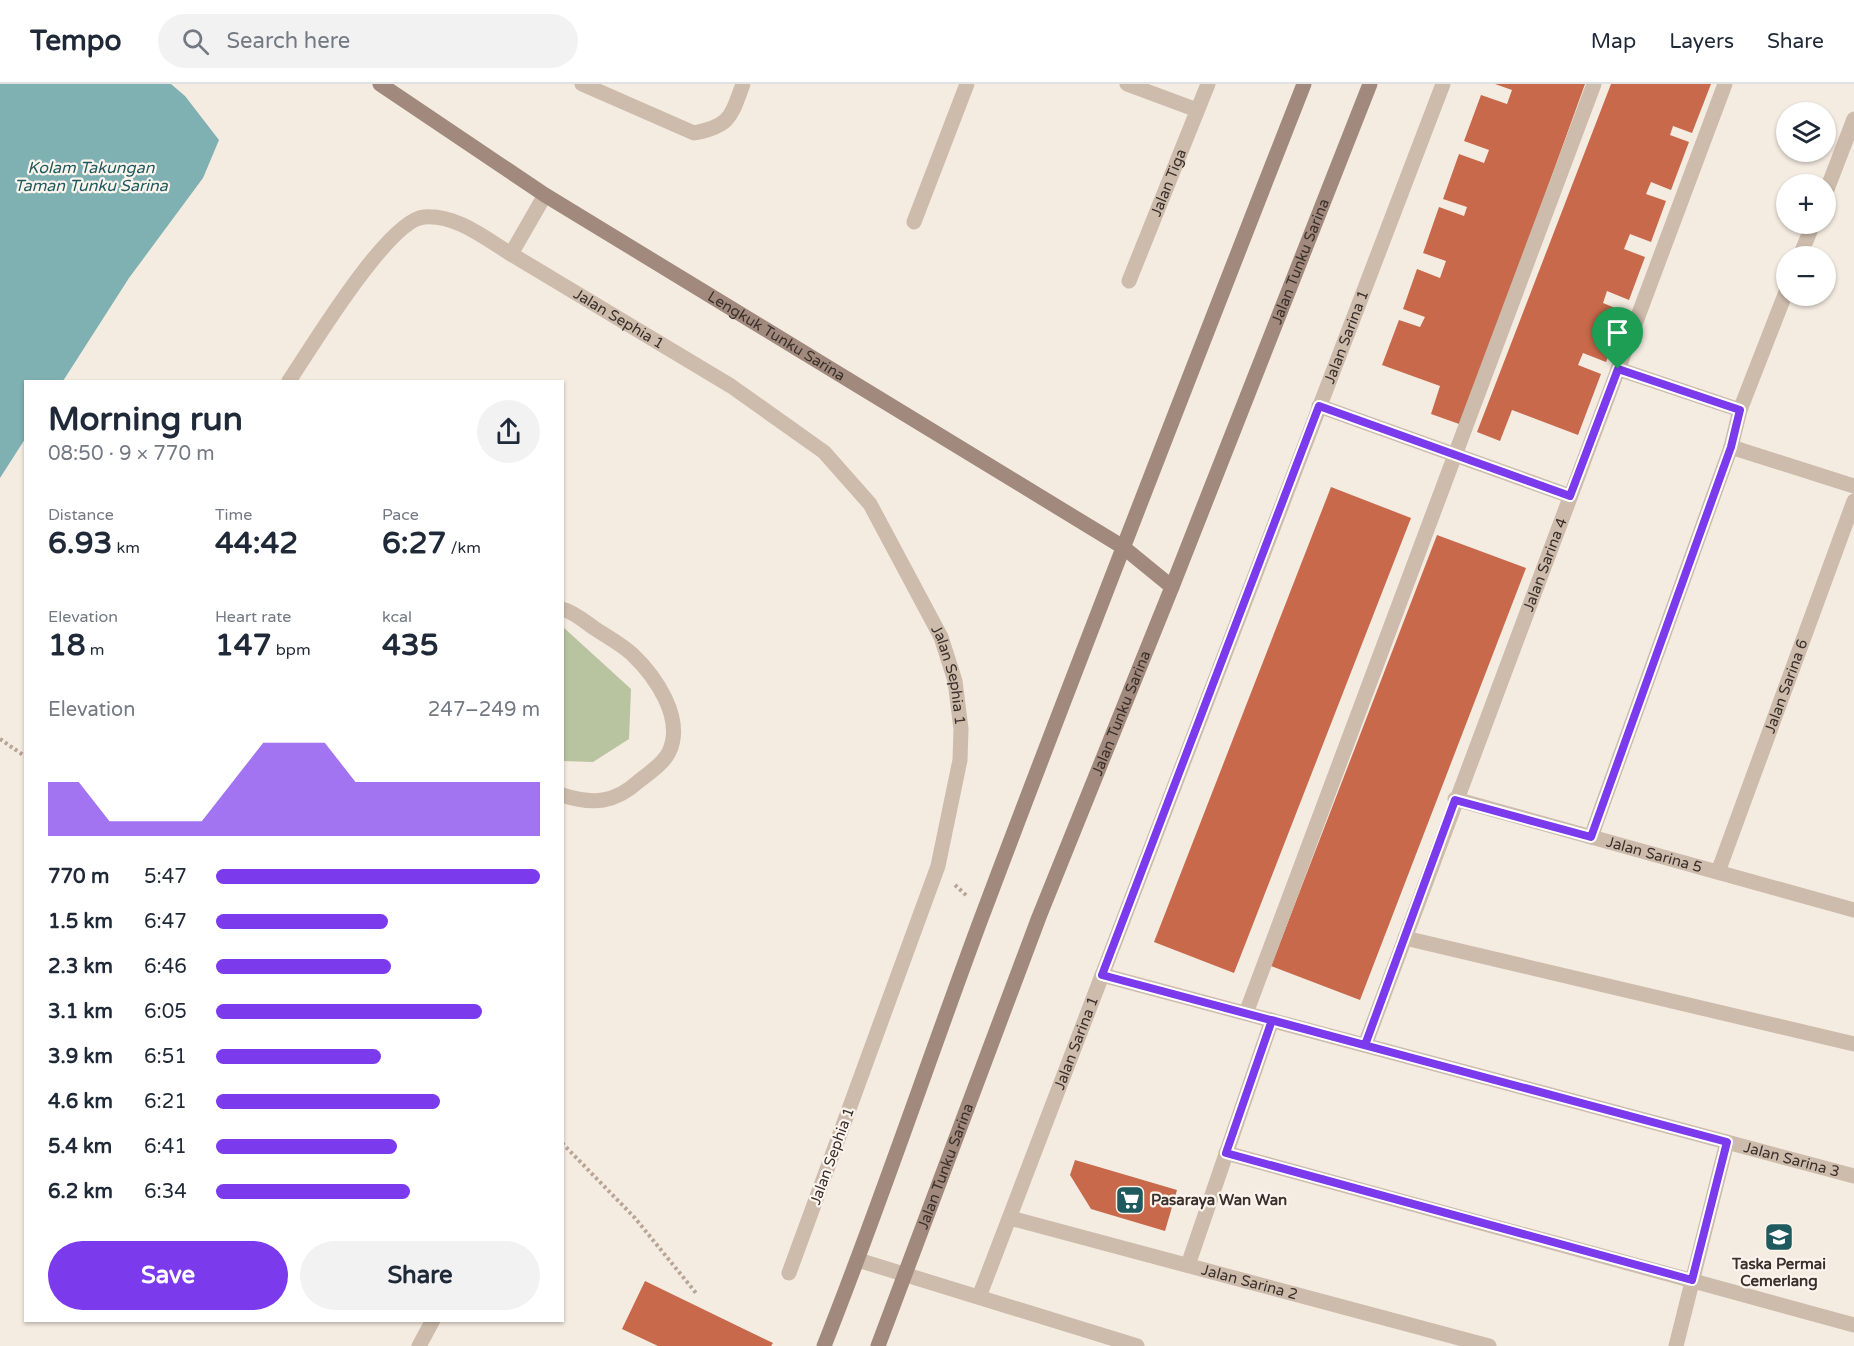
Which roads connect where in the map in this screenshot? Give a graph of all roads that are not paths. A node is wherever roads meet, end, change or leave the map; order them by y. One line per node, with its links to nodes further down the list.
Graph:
1 (380, 84): 15 (street, Lengkuk Tunku Sarina)
2 (582, 84): 3 (street)
3 (743, 84)
4 (968, 84): 16 (street)
5 (1127, 84): 12 (street)
6 (1208, 84): 12 (street, Jalan Tiga)
7 (1304, 84): 29 (street)
8 (1370, 84): 30 (street, Jalan Tunku Sarina)
9 (1443, 84): 22 (street, Jalan Sarina 1)
10 (1594, 84): 25 (street)
11 (1725, 84): 20 (street, Jalan Sarina 4)
12 (1197, 110): 18 (street, Jalan Tiga)
13 (1854, 119): 14 (street)
14 (1833, 174)
15 (545, 195): 17 (street); 29 (street, Lengkuk Tunku Sarina)
16 (914, 222)
17 (511, 254): 21 (street, Jalan Sephia 1); 49 (street, Jalan Sephia 1)
18 (1129, 281)
19 (1781, 306): 23 (street)
20 (1618, 369): 23 (street); 27 (street, Jalan Sarina 4)
21 (291, 380)
22 (1319, 406): 25 (street); 38 (street, Jalan Sarina 1)
23 (1740, 410): 24 (street)
24 (1731, 447): 26 (street); 34 (street)
25 (1456, 454): 27 (street); 39 (street)
26 (1854, 486)
27 (1570, 496): 33 (street, Jalan Sarina 4)
28 (1854, 501): 35 (street, Jalan Sarina 6)
29 (1123, 547): 30 (street, Lengkuk Tunku Sarina); 47 (street)
30 (1172, 587): 50 (street, Jalan Tunku Sarina)
31 (564, 610): 32 (street)
32 (564, 796)
33 (1455, 800): 34 (street, Jalan Sarina 5); 37 (street, Jalan Sarina 4)
34 (1591, 837): 35 (street, Jalan Sarina 5)
35 (1718, 872): 36 (street, Jalan Sarina 5)
36 (1854, 910)
37 (1405, 938): 41 (street); 42 (street, Jalan Sarina 4)
38 (1102, 975): 39 (street, Jalan Sarina 3); 46 (street, Jalan Sarina 1)
39 (1246, 1013): 40 (street, Jalan Sarina 3)
40 (1272, 1020): 42 (street, Jalan Sarina 3); 44 (street)
41 (1854, 1044)
42 (1365, 1045): 43 (street, Jalan Sarina 3)
43 (1727, 1142): 45 (street, Jalan Sarina 3); 51 (street)
44 (1226, 1153): 48 (street); 51 (street)
45 (1854, 1176)
46 (1010, 1218): 48 (street, Jalan Sarina 2); 52 (street, Jalan Sarina 1)
47 (858, 1260): 50 (street); 56 (street)
48 (1188, 1265): 59 (street, Jalan Sarina 2)
49 (789, 1273)
50 (906, 1275): 52 (street); 57 (street, Jalan Tunku Sarina)
51 (1692, 1280): 54 (street); 60 (street)
52 (979, 1297): 58 (street)
53 (432, 1322): 55 (street)
54 (1854, 1325)
55 (419, 1346)
56 (824, 1346)
57 (878, 1346)
58 (1137, 1346)
59 (1489, 1346)
60 (1676, 1346)

